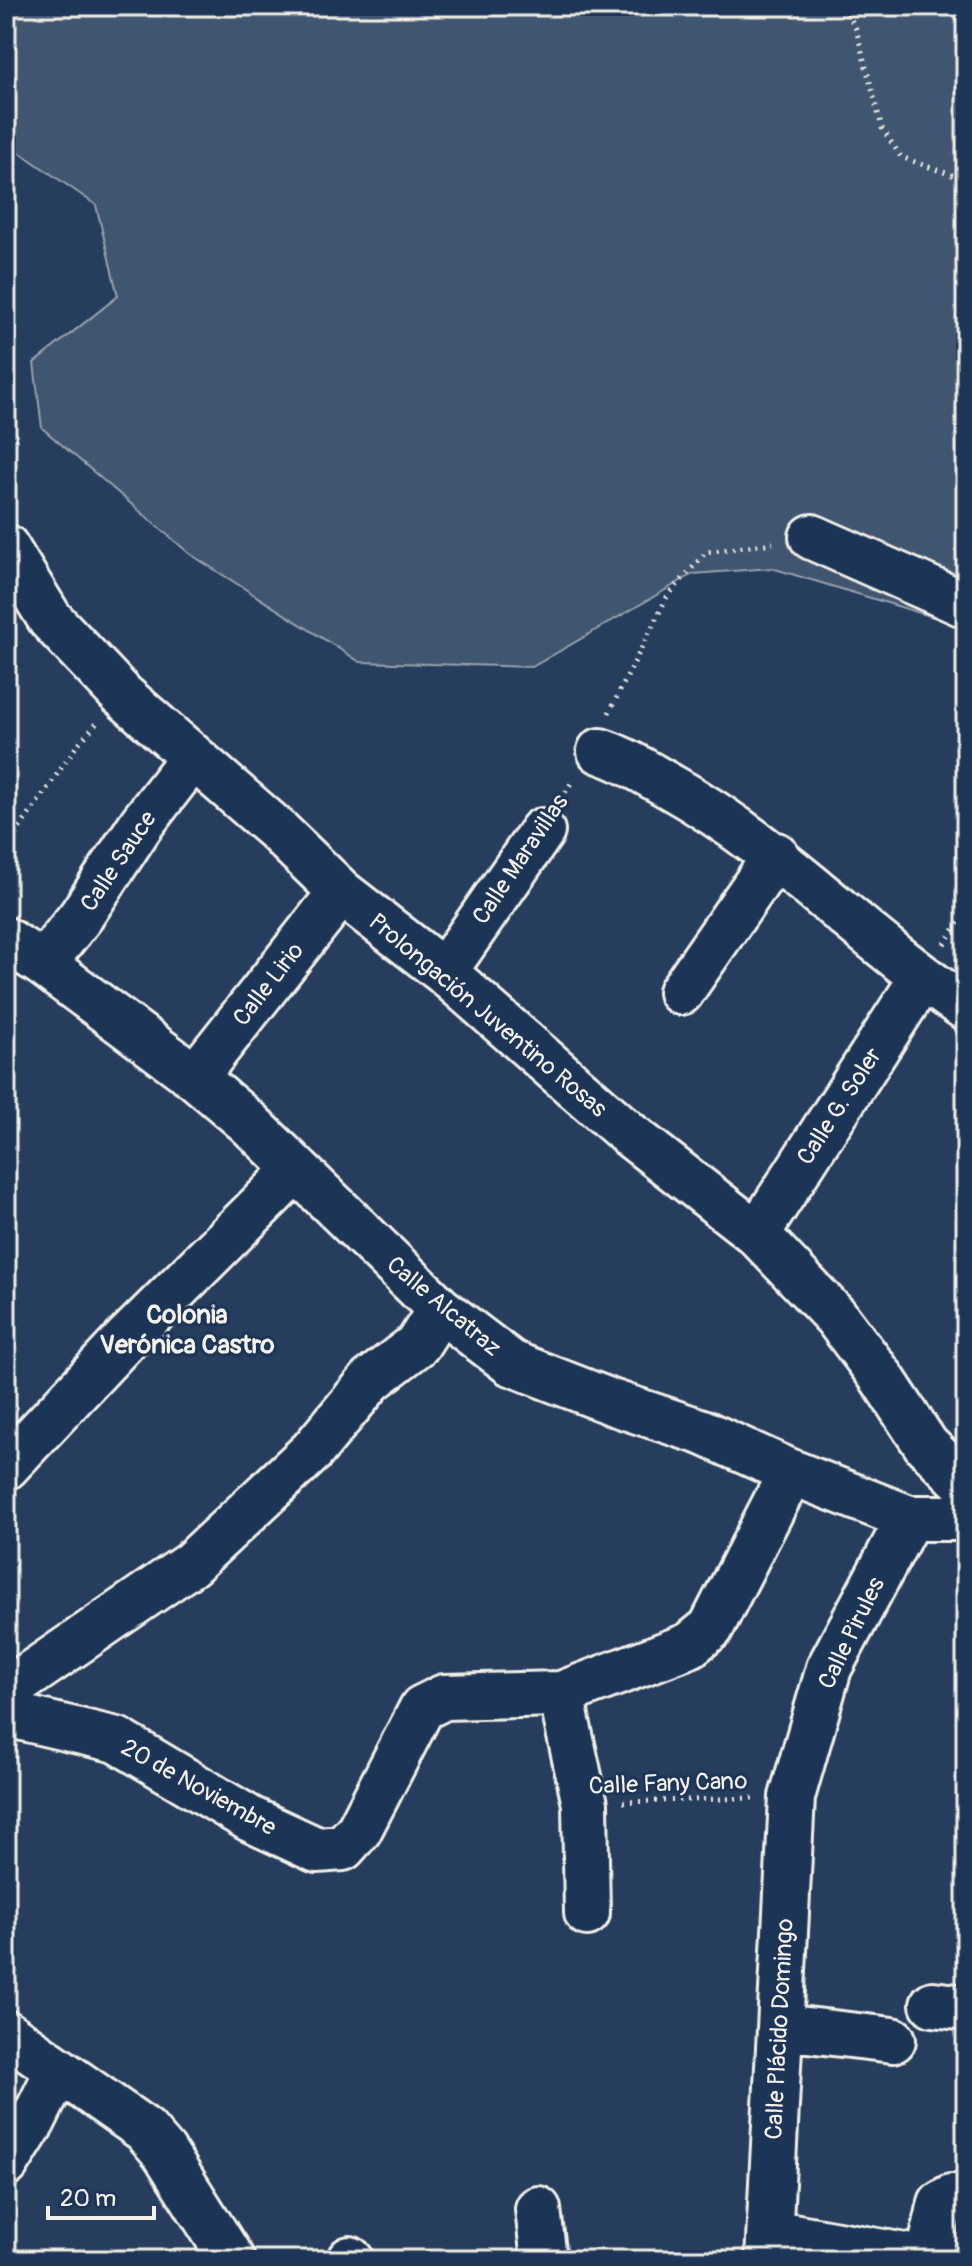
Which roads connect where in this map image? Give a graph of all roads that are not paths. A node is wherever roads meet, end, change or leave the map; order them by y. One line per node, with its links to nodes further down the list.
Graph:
1 (812, 537): 3 (street)
2 (6, 547): 5 (street, Prolongación Juventino Rosas)
3 (966, 605)
4 (600, 751): 7 (street)
5 (193, 757): 8 (street, Prolongación Juventino Rosas); 10 (street, Calle Sauce)
6 (542, 831): 11 (street, Calle Maravillas)
7 (776, 855): 12 (street); 13 (street)
8 (341, 892): 11 (street, Prolongación Juventino Rosas); 15 (street, Calle Lirio)
9 (6, 940): 10 (street, Calle Alcatraz)
10 (43, 964): 15 (street, Calle Alcatraz)
11 (444, 972): 17 (street, Prolongación Juventino Rosas)
12 (922, 978): 14 (street); 17 (street, Calle G. Soler)
13 (681, 992)
14 (966, 1008)
15 (195, 1077): 16 (street, Calle Alcatraz)
16 (296, 1170): 18 (street, Calle Alcatraz); 19 (street)
17 (757, 1234): 21 (street, Prolongación Juventino Rosas)
18 (440, 1309): 20 (street, Calle Alcatraz); 24 (street)
19 (6, 1467)
20 (791, 1472): 22 (street, Calle Alcatraz); 25 (street)
21 (966, 1485)
22 (909, 1518): 23 (street, Calle Alcatraz); 27 (street, Calle Pirules)
23 (966, 1518)
24 (6, 1691)
25 (561, 1694): 26 (street, 20 de Noviembre); 28 (street)
26 (6, 1714)
27 (792, 1797): 29 (street, Calle Plácido Domingo)
28 (587, 1913)
29 (781, 2027): 31 (street); 36 (street, Calle Plácido Domingo)
30 (6, 2033): 32 (street)
31 (893, 2040)
32 (57, 2071): 33 (street); 37 (street)
33 (6, 2164)
34 (966, 2198): 39 (street)
35 (538, 2209): 38 (street)
36 (769, 2246): 39 (street)
37 (232, 2260)
38 (544, 2260)
39 (928, 2260)

